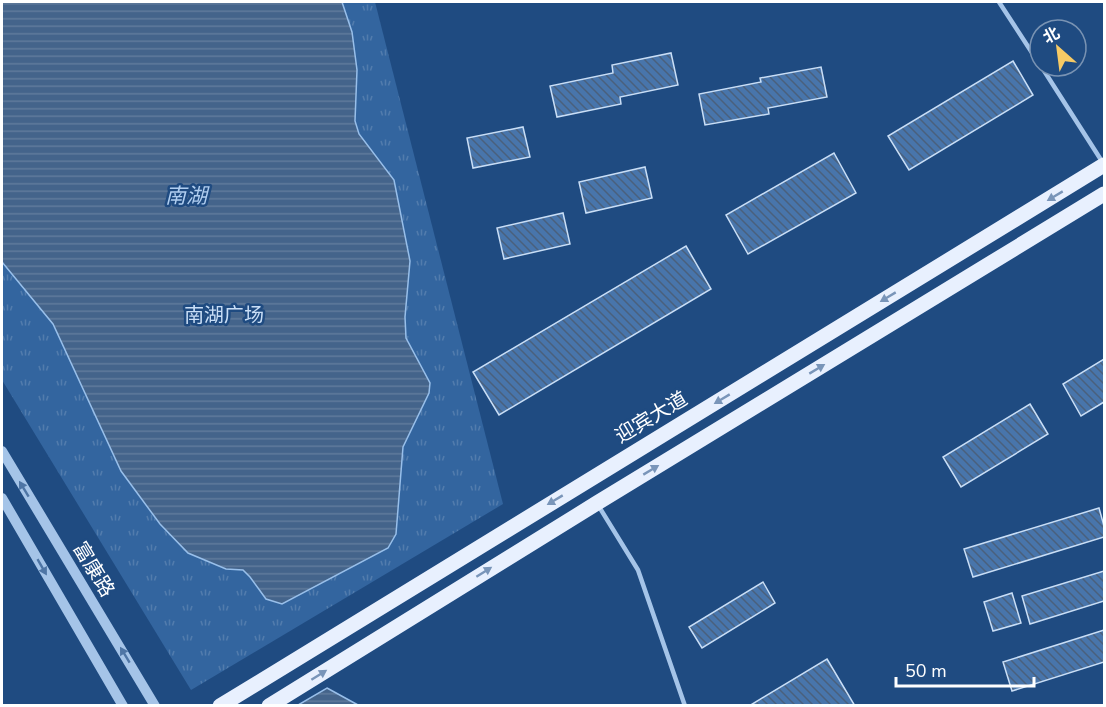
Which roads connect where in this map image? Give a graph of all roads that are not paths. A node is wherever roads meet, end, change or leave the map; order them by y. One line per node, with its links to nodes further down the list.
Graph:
1 (999, 2): 2 (lane)
2 (1028, 47)
3 (1048, 78): 4 (lane)
4 (1104, 165): 11 (main road, 迎宾大道, one-way to 11)
5 (1104, 194): 8 (main road, one-way to 5)
6 (2, 451): 10 (street, 富康路, one-way to 6)
7 (2, 498): 9 (street, one-way to 9)
8 (597, 503): 12 (main road, one-way to 8); 13 (lane)
9 (123, 705)
10 (155, 705)
11 (220, 705)
12 (269, 705)
13 (685, 705)

